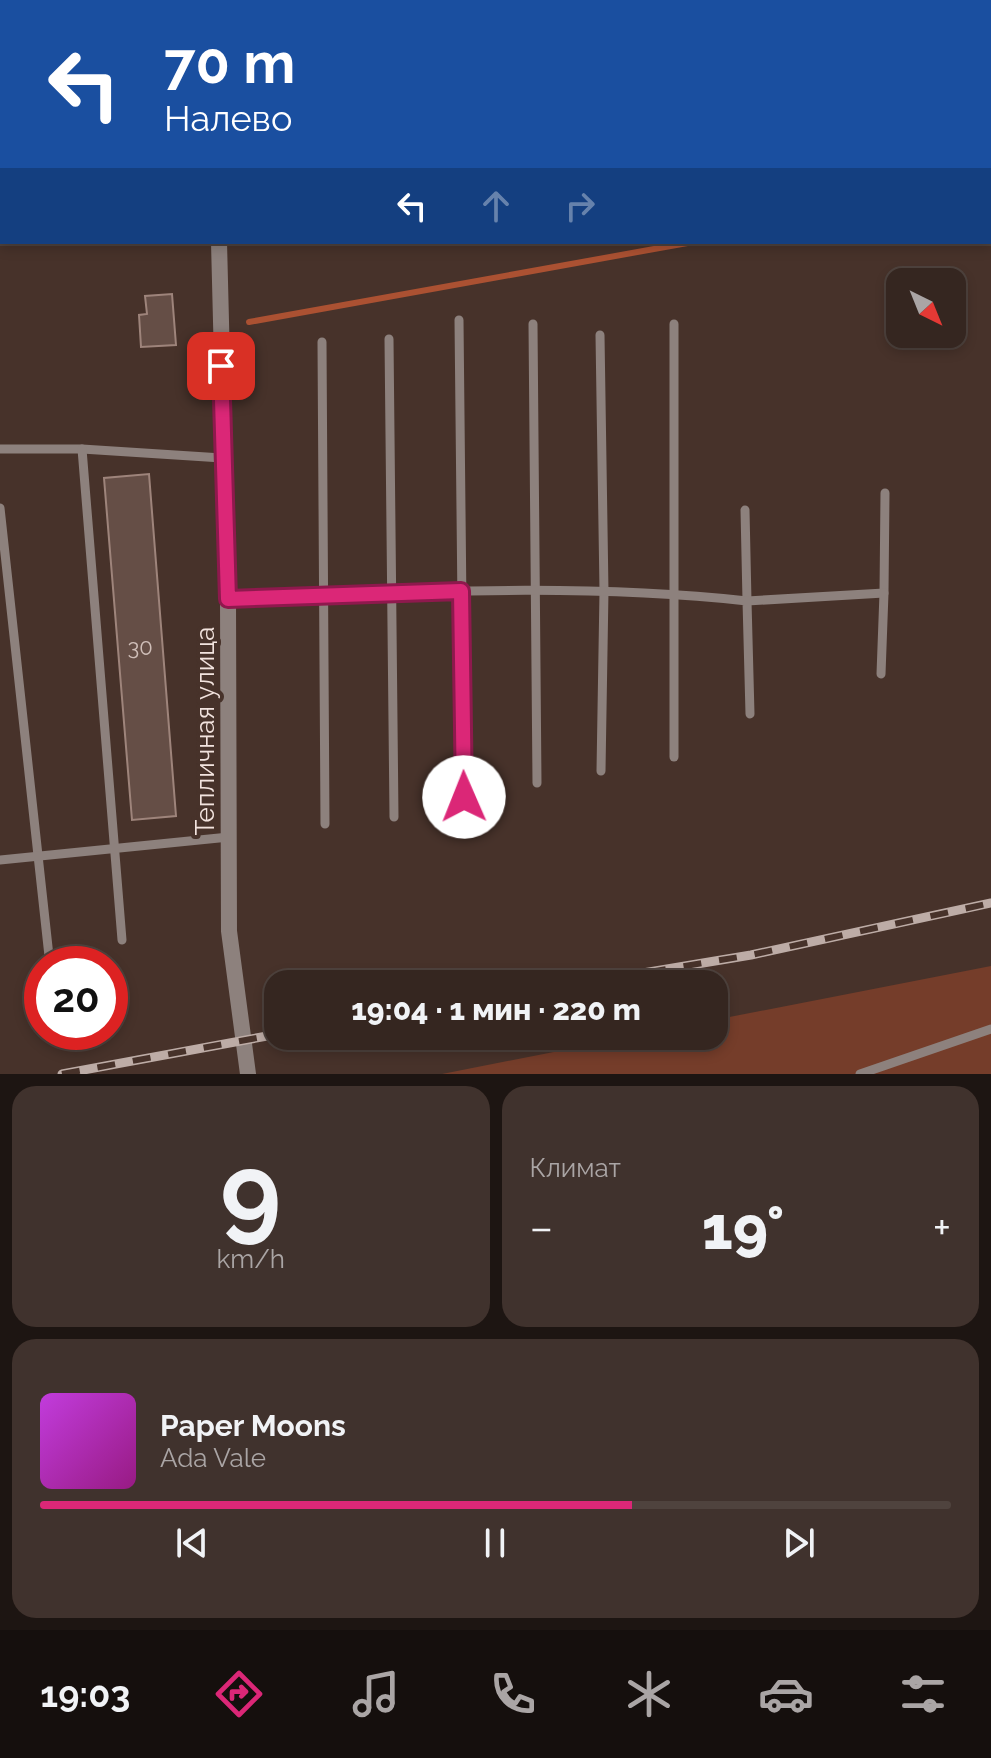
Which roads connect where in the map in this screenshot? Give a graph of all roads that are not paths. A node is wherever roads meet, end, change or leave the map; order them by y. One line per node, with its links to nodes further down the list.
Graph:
1 (219, 244): 10 (street, Тепличная улица)
2 (459, 320): 15 (lane)
3 (533, 324): 14 (lane)
4 (674, 324): 18 (lane)
5 (600, 335): 16 (lane)
6 (389, 339): 17 (lane)
7 (322, 342): 20 (lane)
8 (0, 449): 9 (lane)
9 (82, 449): 10 (lane); 32 (lane)
10 (222, 458): 21 (street, Тепличная улица)
11 (885, 493): 19 (lane)
12 (0, 508): 33 (lane)
13 (745, 510): 22 (lane)
14 (535, 588): 15 (lane); 16 (lane); 27 (lane)
15 (461, 591): 17 (lane); 28 (lane)
16 (604, 591): 18 (lane); 26 (lane)
17 (392, 593): 20 (lane); 29 (lane)
18 (675, 593): 22 (lane); 25 (lane)
19 (884, 593): 22 (lane); 23 (lane)
20 (321, 596): 21 (lane); 30 (lane)
21 (228, 599): 31 (street, Тепличная улица)
22 (747, 601): 24 (lane)
23 (881, 674)
24 (750, 714)
25 (674, 757)
26 (601, 771)
27 (537, 783)
28 (464, 797)
29 (394, 817)
30 (325, 824)
31 (229, 837): 32 (lane); 38 (street, Тепличная улица)
32 (113, 848): 33 (lane); 35 (lane)
33 (38, 856): 34 (lane); 36 (lane)
34 (0, 860)
35 (122, 940)
36 (48, 946)
37 (991, 1029): 39 (lane)
38 (248, 1074)
39 (860, 1074)

